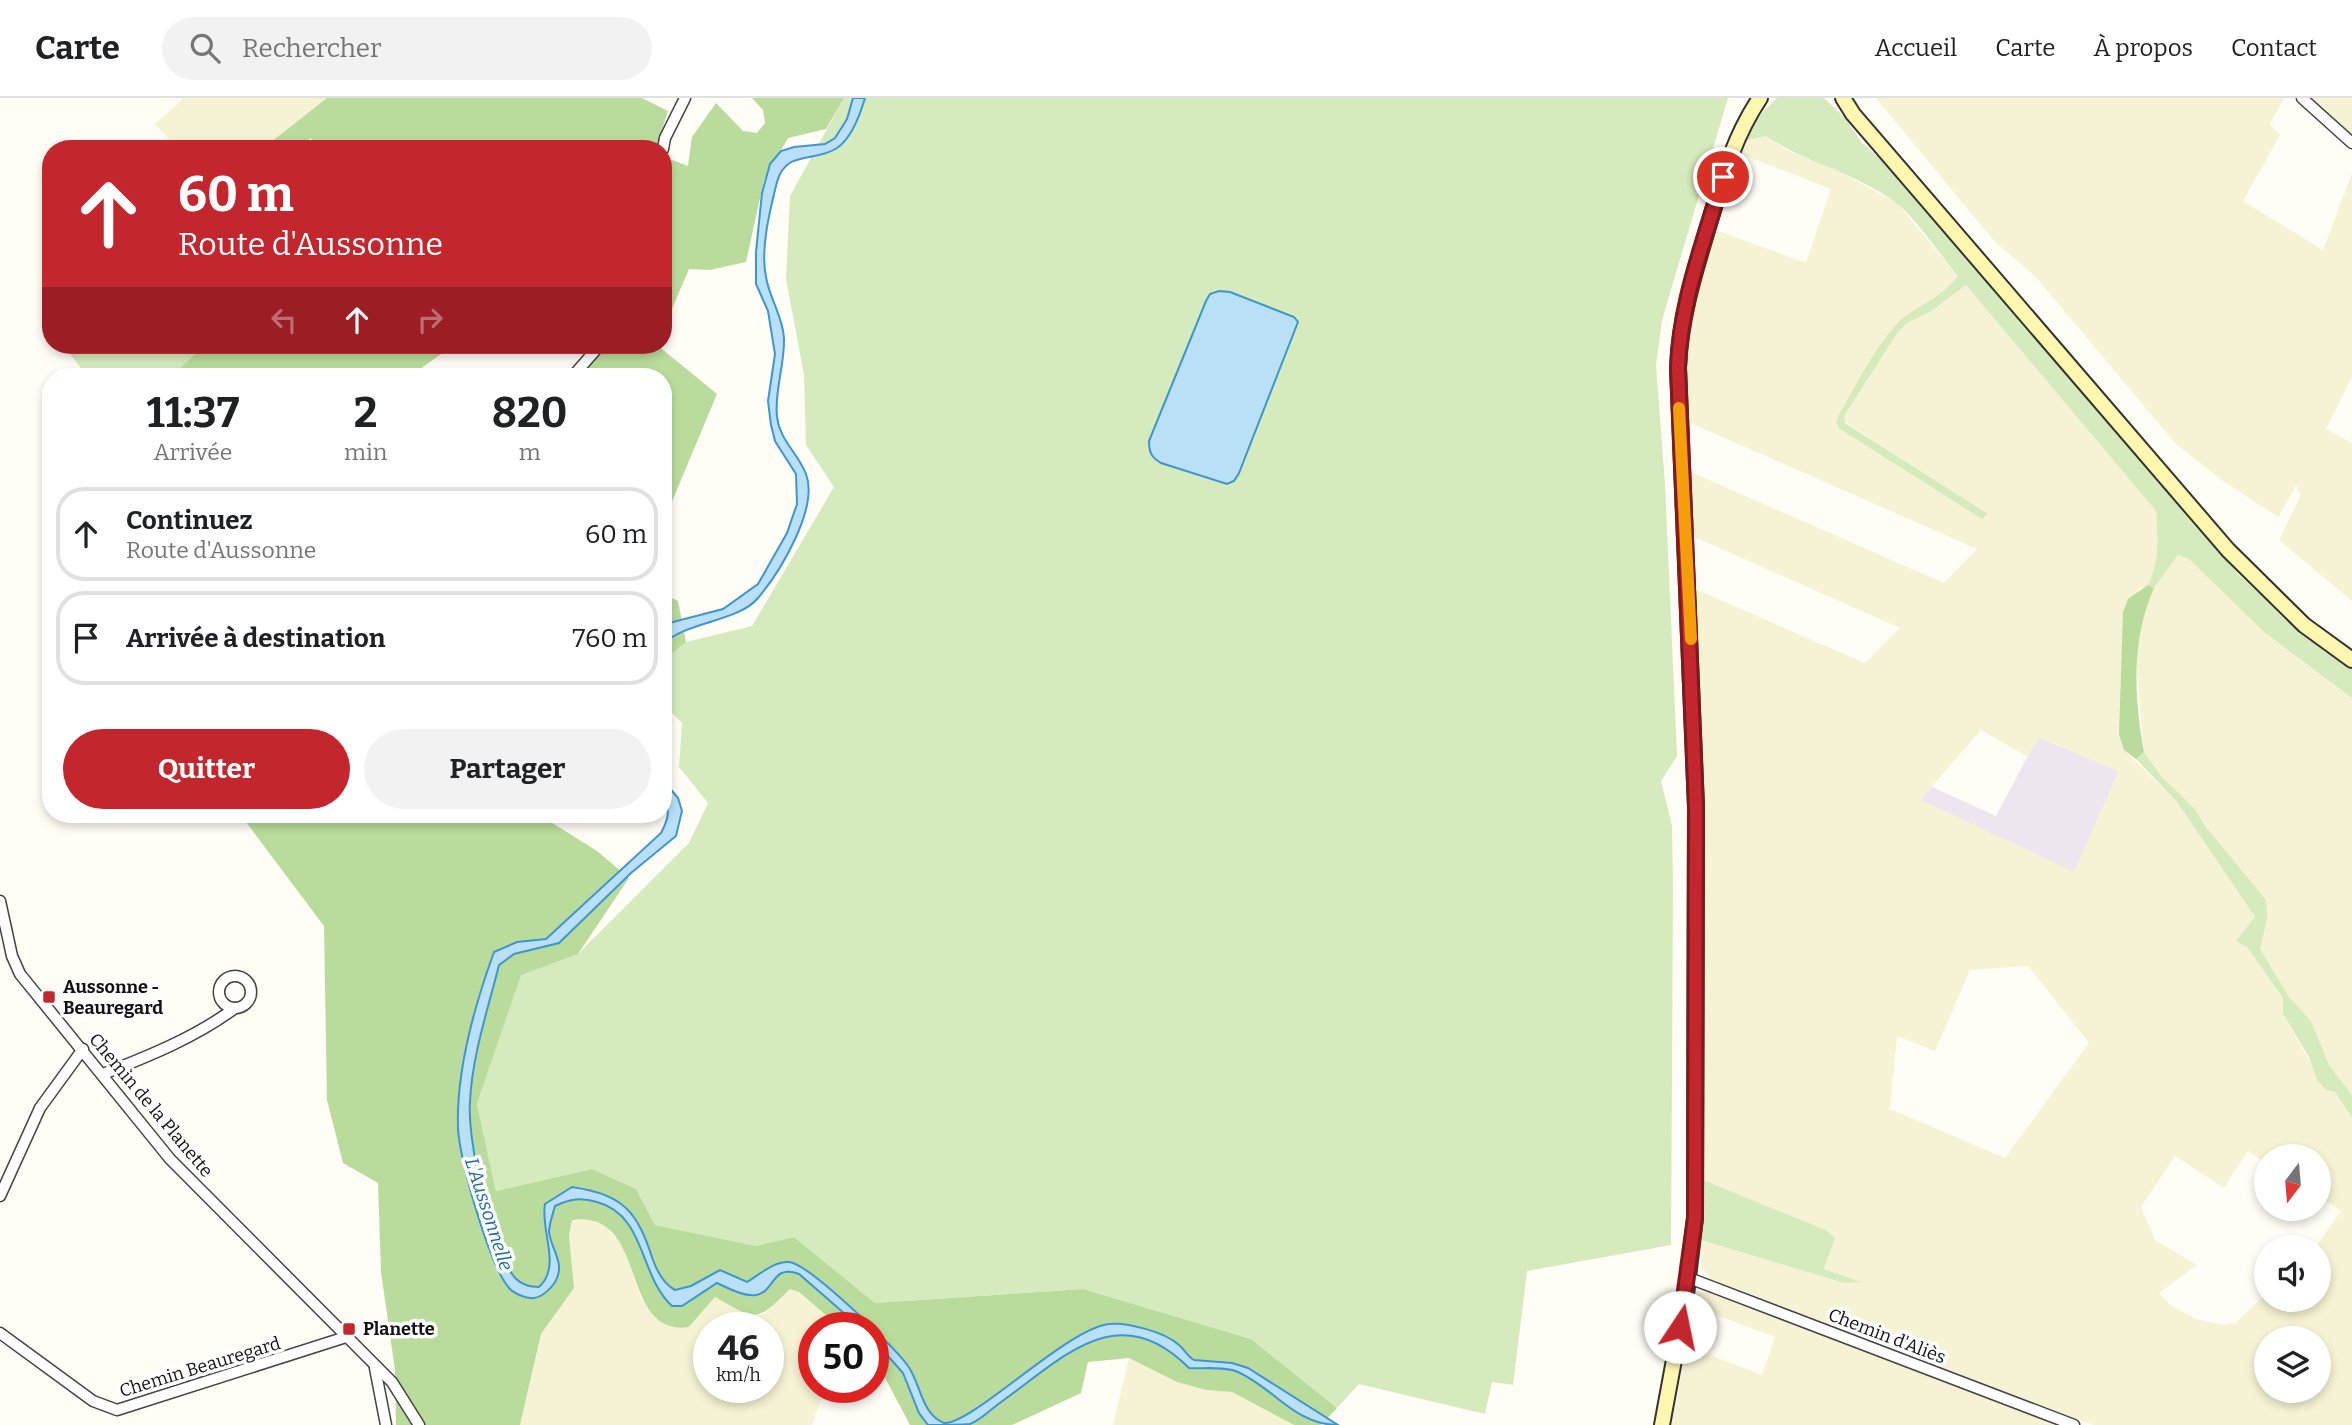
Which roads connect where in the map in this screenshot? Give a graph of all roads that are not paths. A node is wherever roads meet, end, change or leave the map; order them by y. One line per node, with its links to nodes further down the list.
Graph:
1 (685, 98): 9 (street)
2 (1759, 98): 7 (main road)
3 (1768, 98): 7 (main road)
4 (1835, 98): 8 (main road)
5 (1843, 98): 8 (main road)
6 (2302, 98): 10 (street)
7 (1750, 113): 21 (main road)
8 (1853, 114): 13 (main road)
9 (665, 140)
10 (2352, 143)
11 (592, 354): 12 (street)
12 (580, 368)
13 (2352, 660)
14 (0, 901): 15 (street, Chemin de la Planette)
15 (12, 956): 16 (street); 18 (street, Chemin de la Planette)
16 (0, 961)
17 (236, 1008): 19 (street)
18 (83, 1049): 19 (street, Chemin de la Planette); 20 (street)
19 (103, 1074): 23 (street, Chemin de la Planette)
20 (0, 1196)
21 (1689, 1278): 27 (main road); 28 (street, Chemin d'Aliès)
22 (0, 1333): 23 (street, Chemin Beauregard)
23 (346, 1337): 24 (street, Chemin de la Planette)
24 (375, 1367): 25 (street); 26 (street, Chemin de la Planette)
25 (386, 1425)
26 (419, 1425)
27 (1662, 1425)
28 (2074, 1425)

